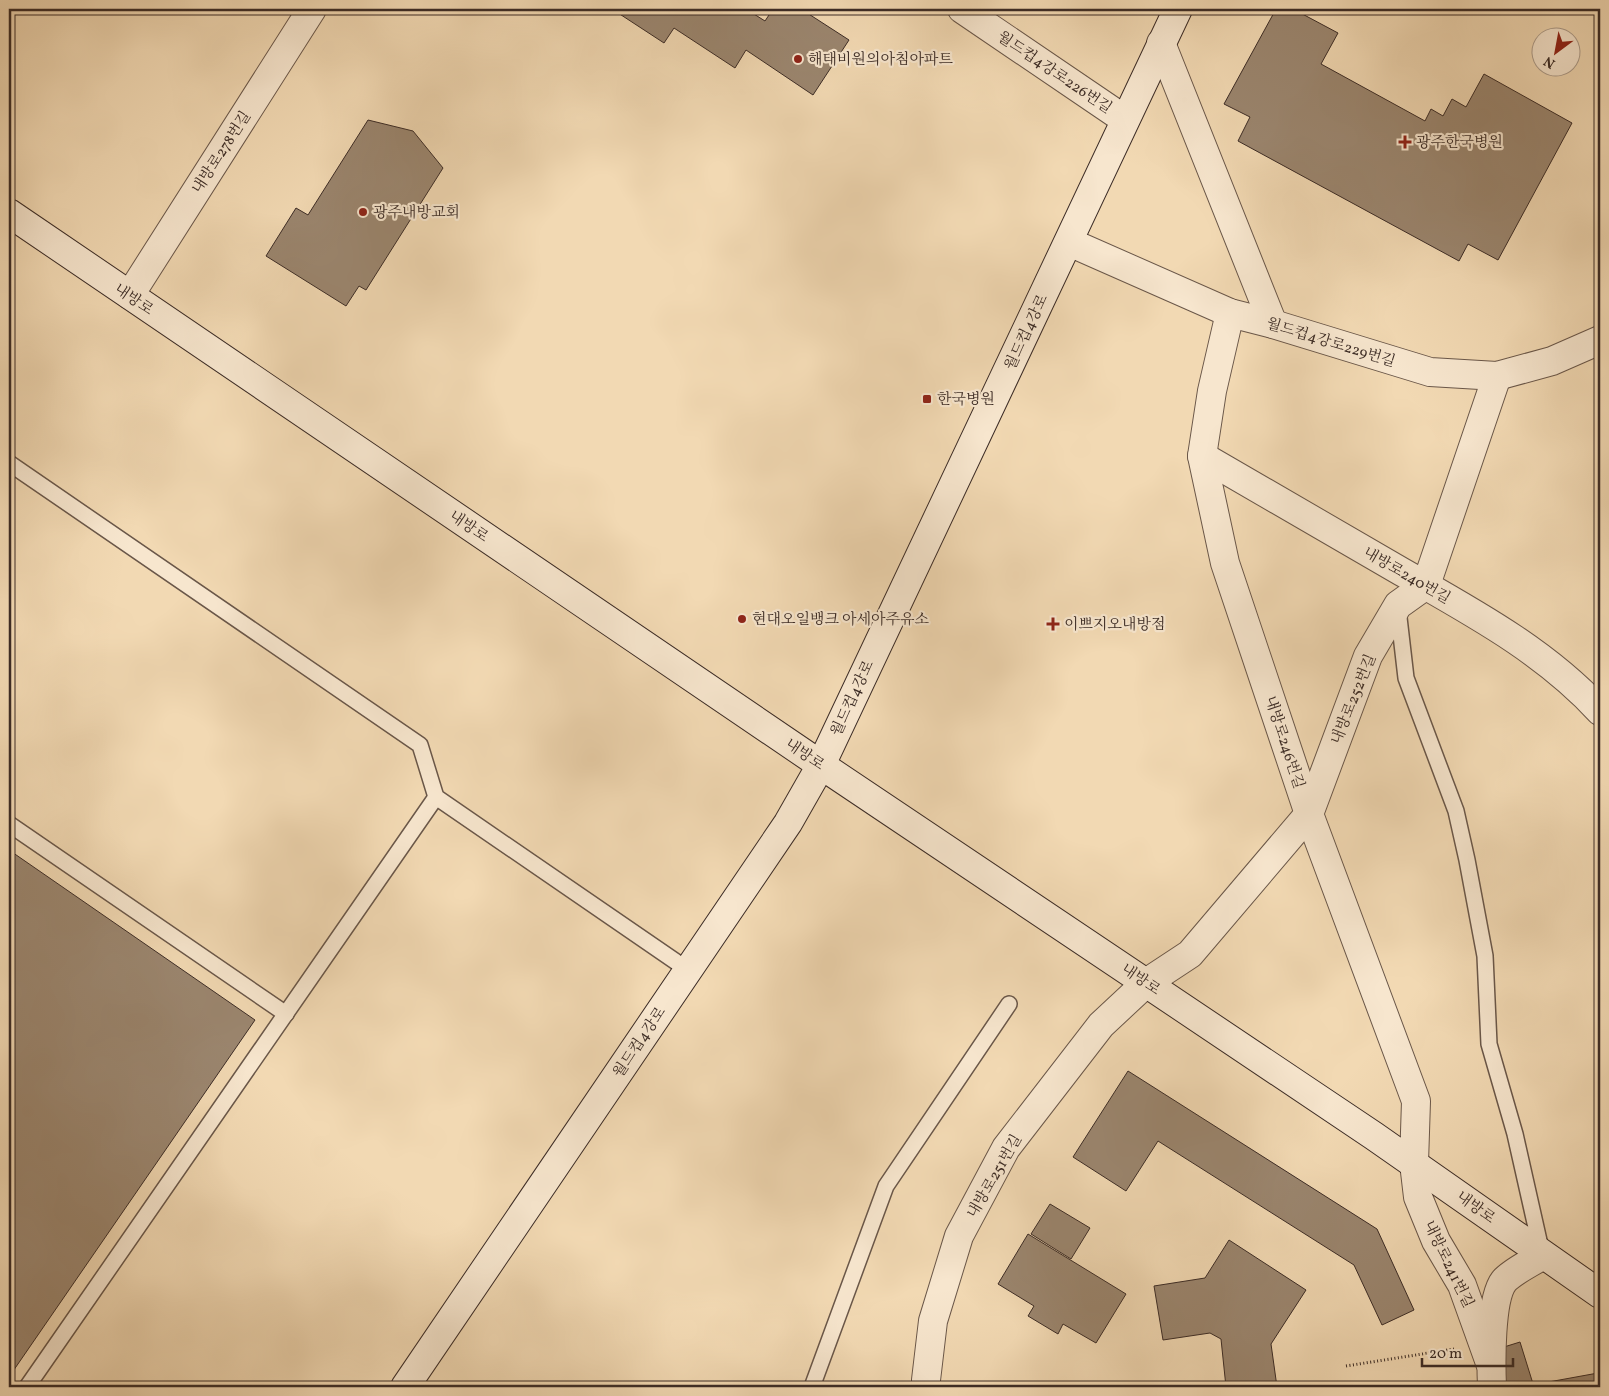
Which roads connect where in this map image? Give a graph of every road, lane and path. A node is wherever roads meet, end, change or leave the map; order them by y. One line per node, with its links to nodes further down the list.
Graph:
1 (312, 9): 8 (street, 내방로278번길)
2 (962, 9): 5 (street, 월드컵4강로226번길)
3 (1178, 9): 4 (street, 월드컵4강로)
4 (1161, 43): 5 (street, 월드컵4강로); 10 (street)
5 (1124, 119): 7 (street, 월드컵4강로)
6 (9, 213): 8 (street, 내방로)
7 (1069, 242): 9 (street, 월드컵4강로229번길); 18 (street, 월드컵4강로)
8 (130, 296): 18 (street, 내방로)
9 (1230, 313): 10 (street, 월드컵4강로229번길); 13 (street, 내방로246번길)
10 (1273, 324): 12 (street, 월드컵4강로229번길)
11 (1600, 340): 12 (street, 월드컵4강로229번길)
12 (1497, 376): 15 (street)
13 (1202, 456): 15 (street, 내방로240번길); 20 (street, 내방로246번길)
14 (9, 463): 19 (lane)
15 (1426, 585): 16 (street, 내방로252번길); 17 (street, 내방로240번길)
16 (1398, 605): 20 (street, 내방로252번길); 27 (lane)
17 (1600, 711)
18 (821, 765): 22 (street, 월드컵4강로); 23 (street, 내방로)
19 (436, 797): 22 (lane); 25 (lane)
20 (1309, 814): 23 (street, 내방로252번길); 26 (street, 내방로246번길)
21 (9, 824): 25 (lane)
22 (688, 970): 32 (street, 월드컵4강로)
23 (1146, 982): 26 (street, 내방로); 31 (street, 내방로251번길)
24 (1009, 1004): 34 (lane)
25 (286, 1014): 33 (lane)
26 (1414, 1163): 27 (street, 내방로); 30 (street, 내방로241번길)
27 (1543, 1256): 28 (street, 내방로); 30 (street, 내방로241번길)
28 (1600, 1294)
29 (1346, 1366): 30 (path)
30 (1491, 1375)
31 (926, 1380)
32 (407, 1386)
33 (27, 1387)
34 (812, 1387)

